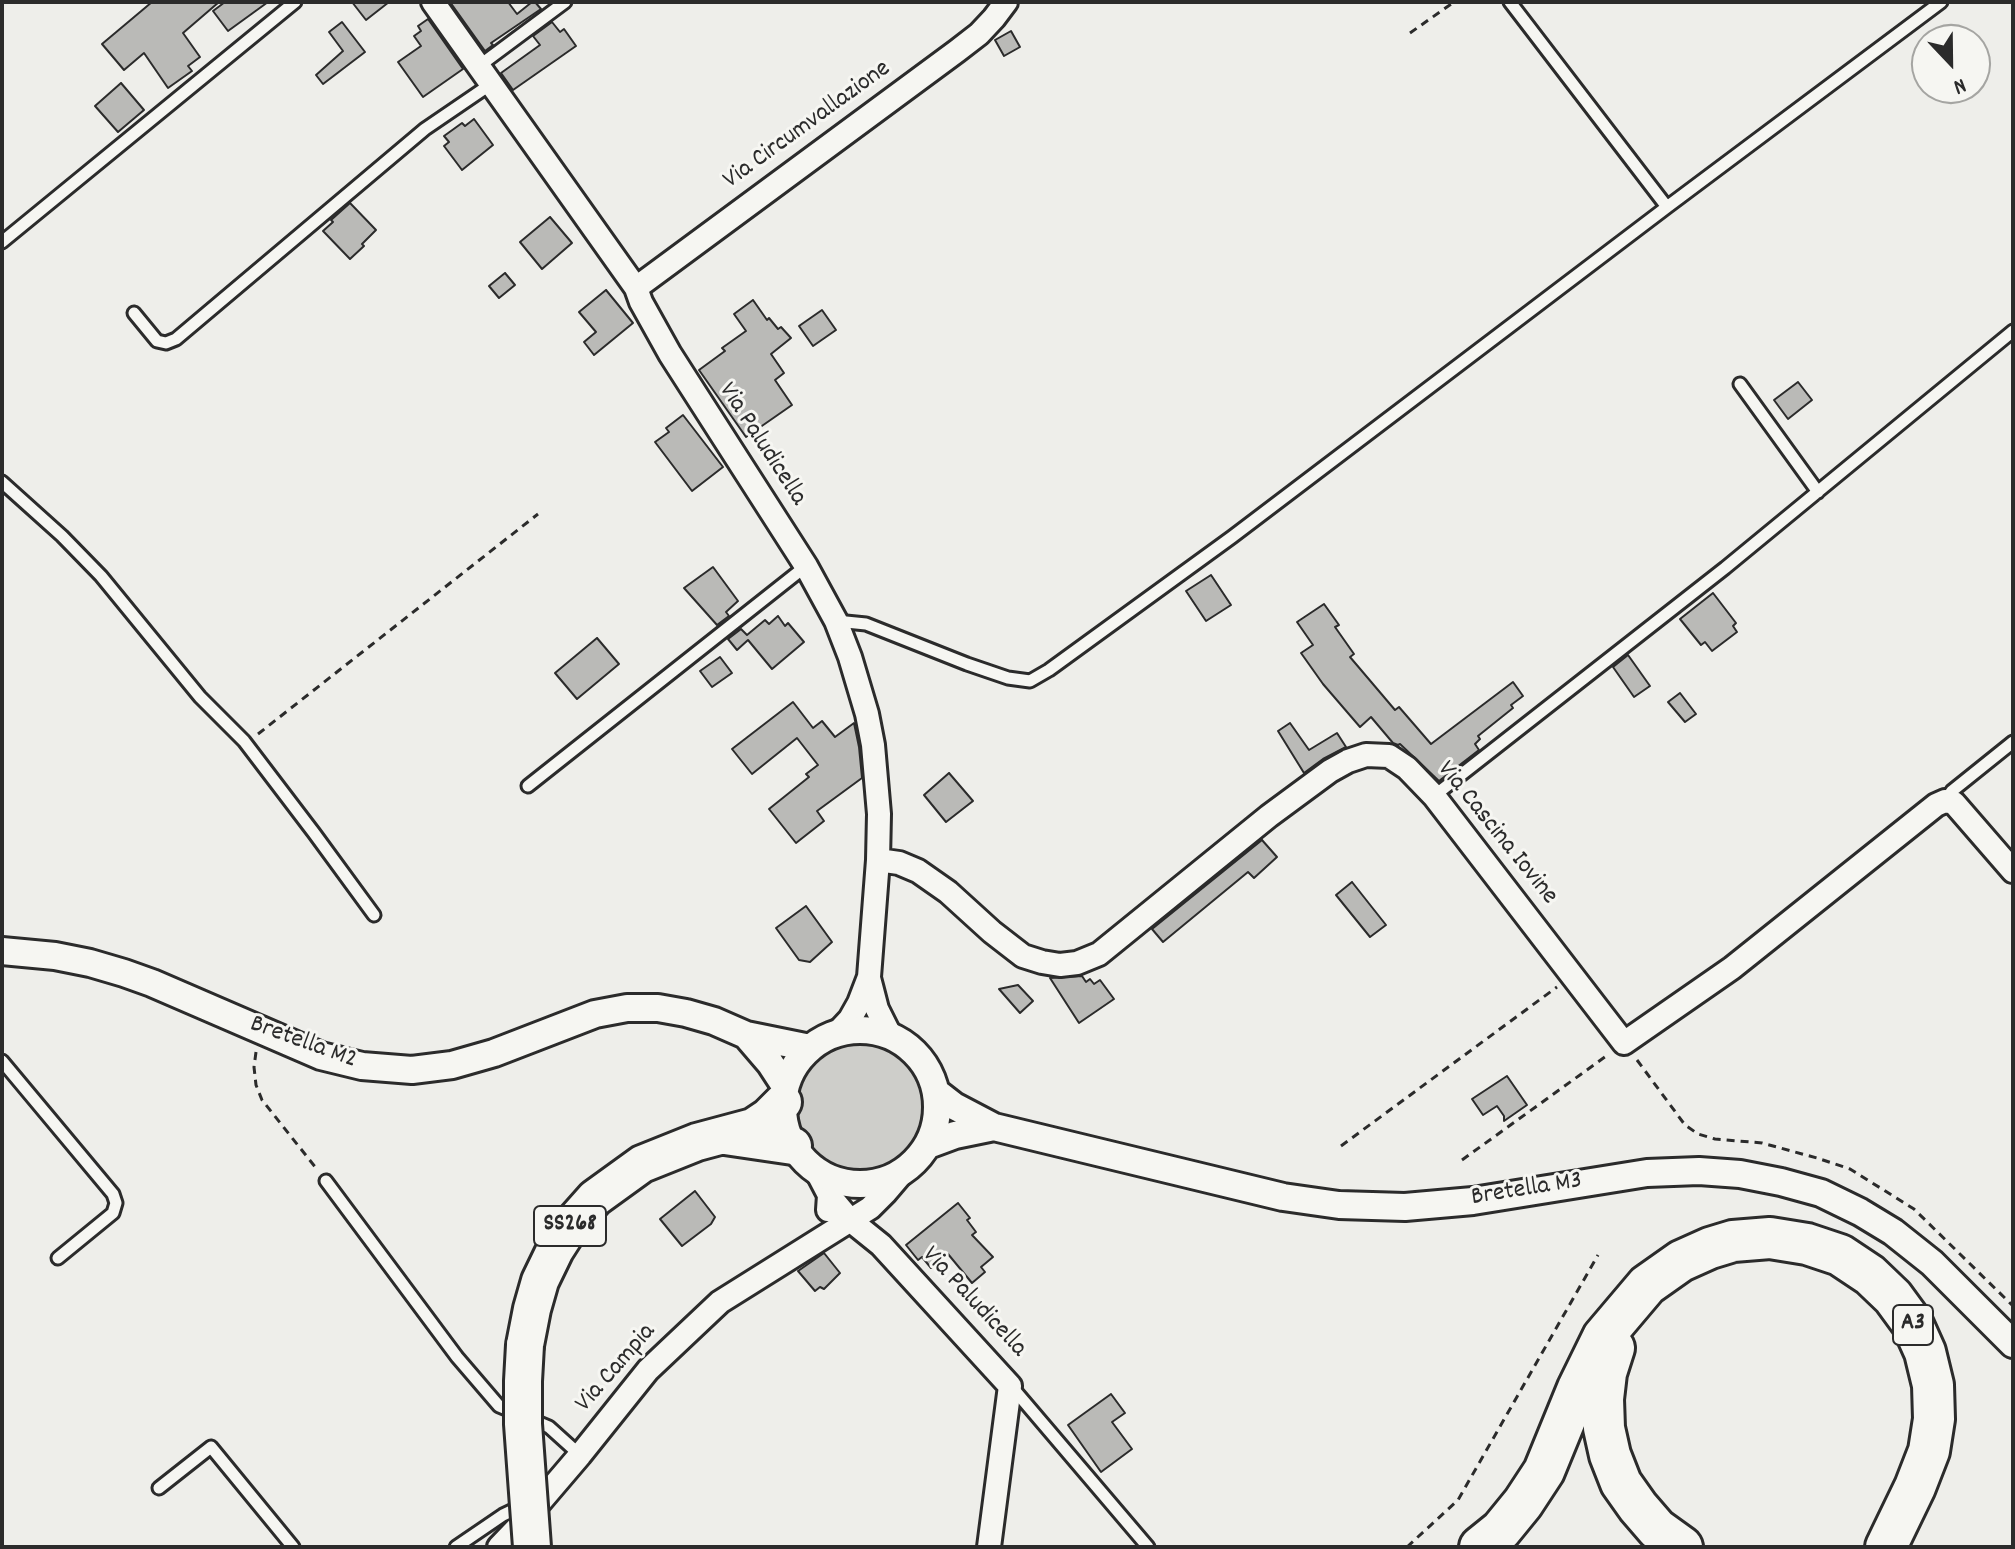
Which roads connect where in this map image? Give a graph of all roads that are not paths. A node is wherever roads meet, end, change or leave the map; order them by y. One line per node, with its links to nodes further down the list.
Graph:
1 (295, 2): 9 (lane)
2 (433, 2): 7 (street, Via Paludicella)
3 (565, 2): 7 (lane)
4 (1006, 2): 10 (street, Via Circumvallazione)
5 (1510, 2): 8 (lane)
6 (1941, 2): 8 (lane)
7 (485, 75): 10 (street, Via Paludicella); 11 (lane)
8 (1667, 207): 17 (lane)
9 (2, 242)
10 (636, 288): 16 (street, Via Paludicella)
11 (134, 313)
12 (2013, 331): 15 (lane)
13 (1740, 384): 15 (lane)
14 (2, 482): 24 (lane)
15 (1818, 492): 20 (lane)
16 (806, 566): 17 (street, Via Paludicella); 19 (lane)
17 (836, 621): 22 (street, Via Paludicella)
18 (2013, 742): 21 (lane)
19 (528, 786)
20 (1434, 796): 21 (street, Via Cascina Iovine); 22 (street, Via Cascina Iovine)
21 (1945, 801): 23 (street)
22 (878, 860): 26 (street, Via Paludicella)
23 (2013, 871)
24 (374, 915)
25 (2, 951): 28 (street, Bretella M2)
26 (869, 977): 27 (street, Via Paludicella); 29 (street, Via Paludicella)
27 (837, 1033): 29 (street); 30 (street)
28 (746, 1035): 30 (street, Bretella M2); 33 (street, Bretella M2)
29 (891, 1037): 32 (street)
30 (810, 1048): 33 (street)
31 (2, 1061): 45 (lane)
32 (936, 1092): 34 (street, Bretella M3); 36 (street)
33 (784, 1094): 35 (highway, SS268); 37 (street)
34 (994, 1127): 36 (street, Bretella M3); 47 (street, Bretella M3)
35 (723, 1136): 37 (highway, SS268); 55 (highway, SS268, bridge)
36 (928, 1145): 38 (street)
37 (793, 1146): 40 (street)
38 (903, 1172): 40 (street); 41 (street)
39 (326, 1181): 49 (lane)
40 (823, 1184): 42 (street, Via Paludicella); 44 (street)
41 (886, 1192): 42 (street, Via Campia); 43 (street)
42 (850, 1220): 43 (street, Via Paludicella); 44 (street, Via Campia)
43 (881, 1245): 48 (street, Via Paludicella)
44 (798, 1252): 49 (street, Via Campia)
45 (58, 1258)
46 (1627, 1310): 58 (highway, A3); 59 (highway, A3); 60 (highway, A3)
47 (2013, 1344)
48 (1010, 1386): 56 (street, Via Paludicella); 57 (lane)
49 (580, 1455): 51 (street, Via Campia)
50 (159, 1488): 52 (lane)
51 (546, 1495): 53 (lane); 54 (street, Via Campia)
52 (293, 1547)
53 (456, 1547)
54 (499, 1547)
55 (532, 1547)
56 (989, 1547)
57 (1148, 1547)
58 (1480, 1547)
59 (1682, 1547)
60 (1886, 1547)

